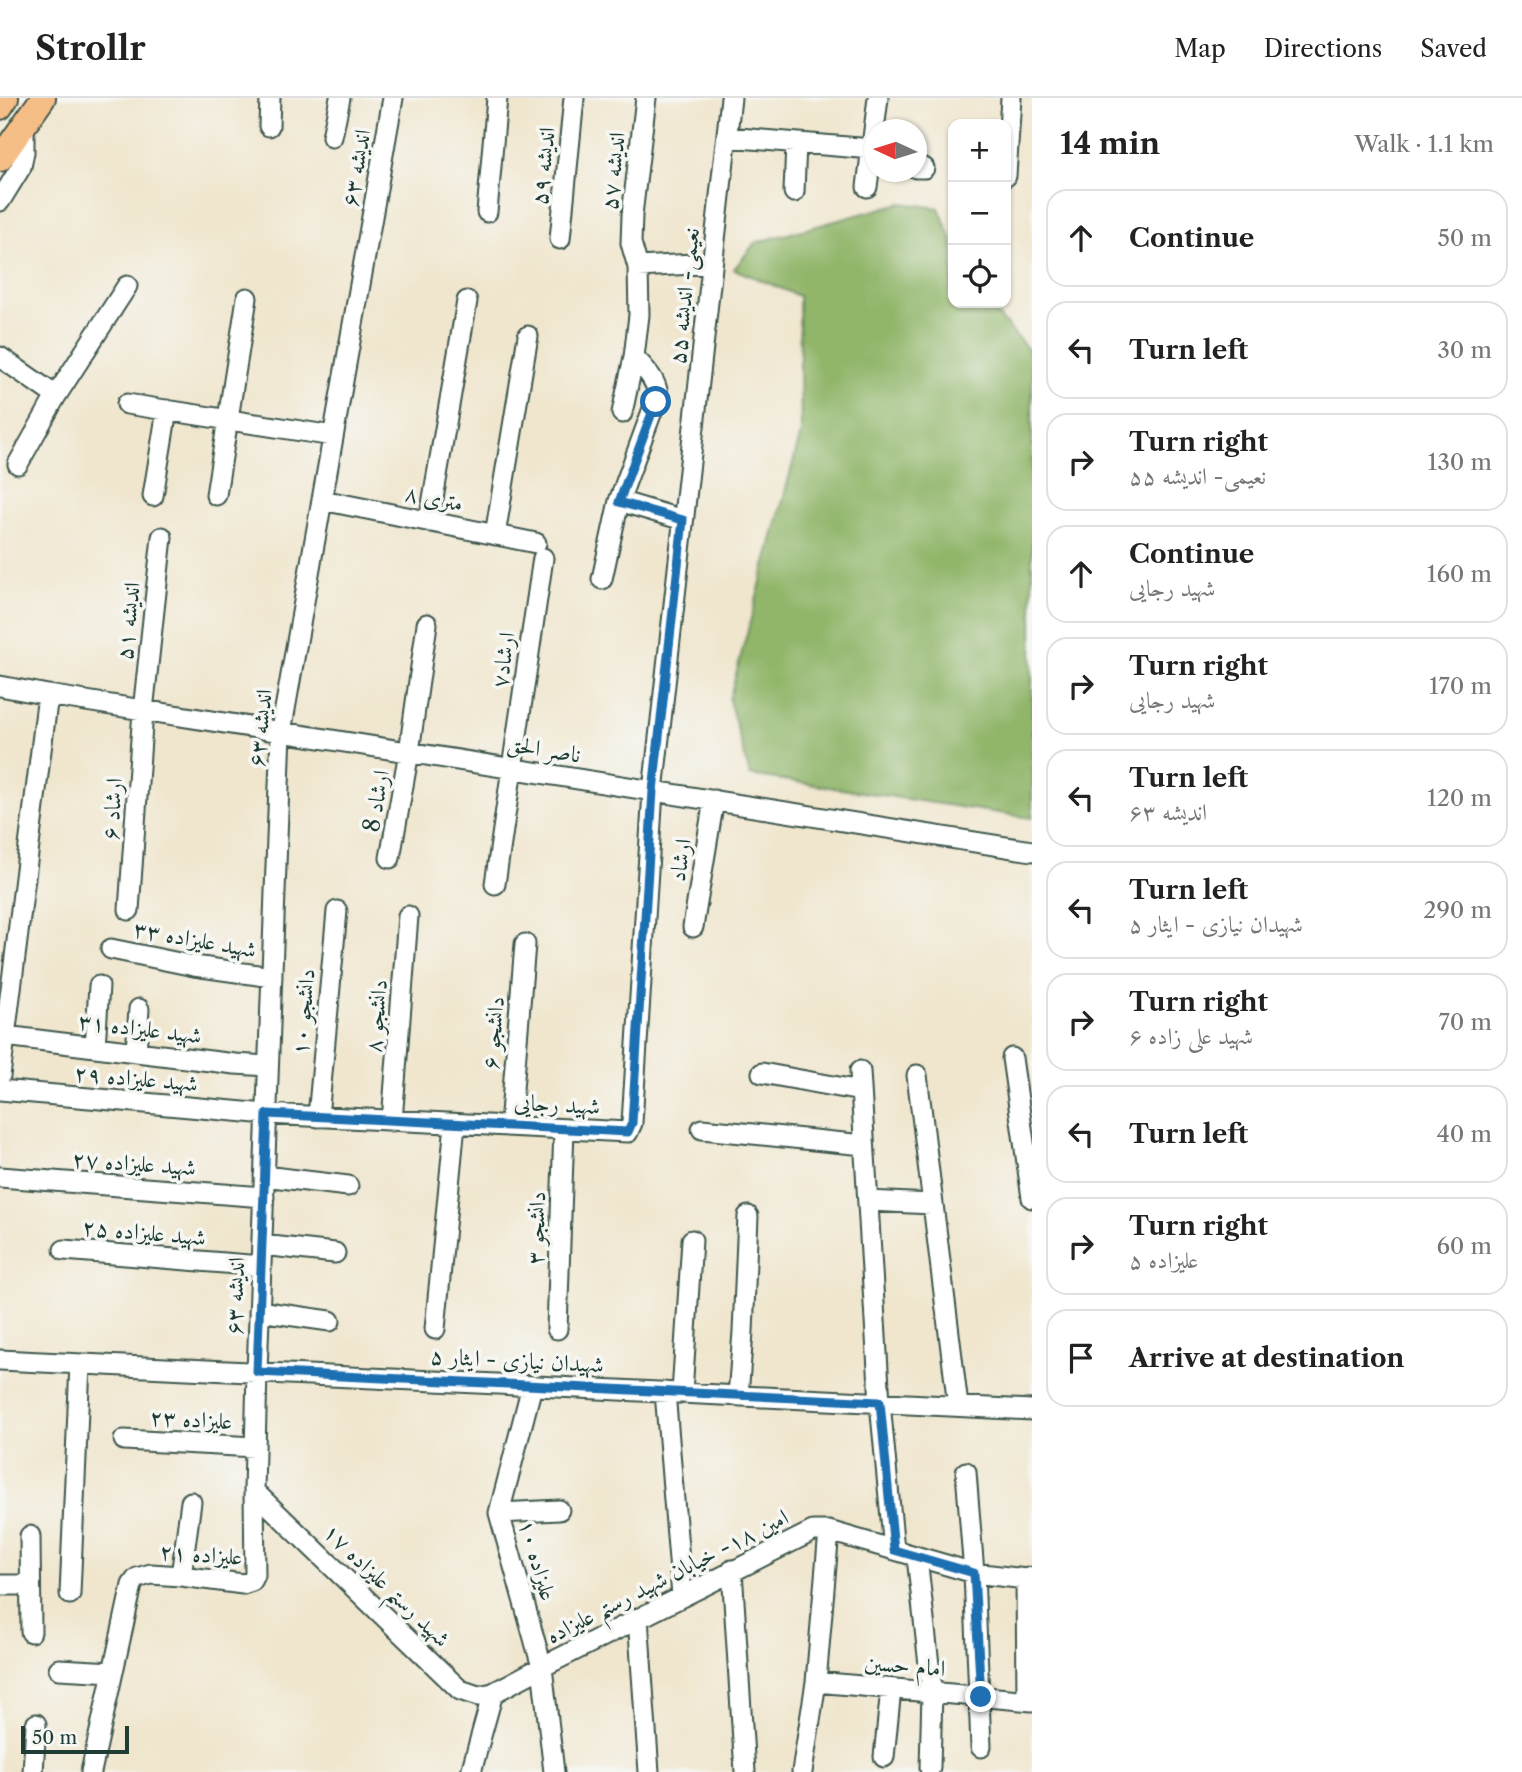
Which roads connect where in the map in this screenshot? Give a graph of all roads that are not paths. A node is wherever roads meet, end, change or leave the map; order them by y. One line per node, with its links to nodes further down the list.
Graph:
1 (6, 98): 12 (main road)
2 (42, 98): 15 (main road)
3 (270, 98): 16 (street)
4 (340, 98): 17 (street)
5 (393, 98): 41 (street, اندیشه ۶۳)
6 (497, 98): 26 (street)
7 (574, 98): 27 (street, اندیشه ۵۹)
8 (646, 98): 28 (street, اندیشه ۵۷)
9 (731, 98): 18 (street, نعیمی- اندیشه ۵۵)
10 (878, 98): 13 (street)
11 (1012, 98): 14 (street)
12 (0, 107)
13 (876, 119)
14 (1010, 119)
15 (24, 124): 21 (main road); 25 (street)
16 (269, 126)
17 (332, 137)
18 (727, 137): 19 (street); 29 (street, نعیمی- اندیشه ۵۵)
19 (796, 143): 20 (street); 24 (street)
20 (864, 157)
21 (0, 159)
22 (868, 182): 23 (street)
23 (867, 187)
24 (794, 192)
25 (0, 201)
26 (487, 212)
27 (560, 239)
28 (635, 258): 29 (street); 35 (street, اندیشه ۵۷)
29 (712, 263): 47 (street, نعیمی- اندیشه ۵۵)
30 (127, 286): 36 (street)
31 (247, 298): 40 (street)
32 (467, 301): 48 (street)
33 (528, 336): 49 (street)
34 (0, 357): 36 (street)
35 (635, 357): 39 (street, اندیشه ۵۷); 46 (street)
36 (56, 396): 42 (street)
37 (127, 404): 38 (street)
38 (167, 410): 40 (street); 44 (street)
39 (622, 414)
40 (228, 420): 41 (street); 43 (street)
41 (333, 436): 45 (street, اندیشه ۶۳)
42 (18, 464)
43 (216, 495)
44 (153, 496)
45 (322, 500): 48 (street, ۸ متری); 57 (street, اندیشه ۶۳)
46 (619, 502): 47 (street); 52 (street)
47 (683, 520): 60 (street, نعیمی- اندیشه ۵۵)
48 (429, 522): 49 (street, ۸ متری)
49 (495, 535): 51 (street, ۸ متری)
50 (162, 537): 56 (street, اندیشه ۵۱)
51 (539, 550): 59 (street, ارشاد۷)
52 (602, 579)
53 (427, 624): 58 (street, ارشاد 8)
54 (0, 686): 55 (street, ناصر الحق)
55 (48, 695): 56 (street, ناصر الحق); 74 (street)
56 (143, 710): 57 (street, ناصر الحق); 65 (street, ارشاد ۶)
57 (281, 732): 58 (street, ناصر الحق); 71 (street, اندیشه ۶۳)
58 (409, 752): 59 (street, ناصر الحق); 63 (street, ارشاد 8)
59 (512, 769): 60 (street, ناصر الحق); 64 (street, ارشاد۷)
60 (653, 791): 61 (street, ناصر الحق); 90 (street, شهید رجایی)
61 (714, 800): 62 (street, ناصر الحق); 68 (street, ارشاد)
62 (1032, 850)
63 (390, 858)
64 (495, 884)
65 (129, 910)
66 (337, 911): 86 (street, دانشجو ۱۰)
67 (408, 916): 87 (street, دانشجو ۸)
68 (694, 927)
69 (526, 944): 89 (street, دانشجو ۶)
70 (111, 949): 71 (street, شهید علیزاده ۳۳)
71 (272, 977): 78 (street, اندیشه ۶۳)
72 (99, 986): 75 (street)
73 (139, 1009): 76 (street)
74 (5, 1036): 75 (street, شهید علیزاده ۳۱); 82 (street)
75 (95, 1047): 76 (street, شهید علیزاده ۳۱)
76 (136, 1052): 78 (street, شهید علیزاده ۳۱)
77 (1012, 1058): 97 (street)
78 (268, 1066): 85 (street, اندیشه ۶۳)
79 (860, 1071): 84 (street)
80 (762, 1073): 84 (street)
81 (917, 1075): 99 (street)
82 (0, 1076)
83 (0, 1090): 85 (street, شهید علیزاده ۲۹)
84 (861, 1091): 92 (street)
85 (267, 1114): 86 (street, شهید رجایی); 93 (street, اندیشه ۶۳)
86 (318, 1117): 87 (street, شهید رجایی)
87 (392, 1121): 88 (street, شهید رجایی)
88 (455, 1124): 89 (street, شهید رجایی); 108 (street)
89 (510, 1126): 90 (street, شهید رجایی)
90 (564, 1129): 109 (street, دانشجو ۳)
91 (702, 1129): 92 (street)
92 (864, 1146): 98 (street)
93 (264, 1176): 95 (street); 96 (street, اندیشه ۶۳)
94 (0, 1177): 96 (street, شهید علیزاده ۲۷)
95 (348, 1186)
96 (264, 1197): 102 (street, اندیشه ۶۳)
97 (1032, 1198)
98 (868, 1201): 99 (street); 116 (street)
99 (932, 1204): 117 (street)
100 (748, 1216): 115 (street)
101 (692, 1240): 114 (street)
102 (262, 1245): 104 (street); 105 (street, اندیشه ۶۳)
103 (64, 1250): 105 (street, شهید علیزاده ۲۵)
104 (335, 1253)
105 (261, 1266): 106 (street, اندیشه ۶۳)
106 (259, 1311): 107 (street); 112 (street, اندیشه ۶۳)
107 (330, 1321)
108 (435, 1329)
109 (557, 1329)
110 (0, 1360): 111 (street, شهیدان نیازی - ایثار ۵)
111 (80, 1364): 112 (street, شهیدان نیازی - ایثار ۵); 136 (street)
112 (257, 1372): 113 (street, شهیدان نیازی - ایثار ۵); 120 (street, علیزاده ۲۱)
113 (532, 1386): 114 (street, شهیدان نیازی - ایثار ۵); 125 (street, علیزاده ۱۰)
114 (674, 1393): 115 (street, شهیدان نیازی - ایثار ۵); 137 (street)
115 (738, 1396): 116 (street, شهیدان نیازی - ایثار ۵)
116 (880, 1402): 117 (street, شهیدان نیازی - ایثار ۵); 128 (street)
117 (958, 1406): 118 (street, شهیدان نیازی - ایثار ۵)
118 (1032, 1410)
119 (124, 1440): 120 (street, علیزاده ۲۳)
120 (255, 1447): 122 (street, علیزاده ۲۱)
121 (966, 1472): 131 (street)
122 (254, 1491): 132 (street, علیزاده ۲۱); 146 (street, ۱۷ شهید رستم علیزاده)
123 (191, 1502): 132 (street)
124 (559, 1510): 125 (street)
125 (499, 1513): 140 (street, علیزاده ۱۰)
126 (829, 1531): 128 (street, امین ۱۸- خيابان شهيد رستم عليزاده); 130 (street, امین ۱۸- خيابان شهيد رستم عليزاده); 143 (street)
127 (30, 1536): 135 (street)
128 (894, 1550): 129 (street, امین ۱۸- خيابان شهيد رستم عليزاده)
129 (917, 1557): 131 (street, امین ۱۸- خيابان شهيد رستم عليزاده); 145 (street)
130 (732, 1570): 137 (street, امین ۱۸- خيابان شهيد رستم عليزاده); 158 (street)
131 (974, 1573): 133 (street, امین ۱۸- خيابان شهيد رستم عليزاده); 147 (street)
132 (181, 1576): 142 (street, علیزاده ۲۱)
133 (1029, 1578): 148 (street)
134 (0, 1585): 135 (street)
135 (30, 1586): 139 (street)
136 (70, 1594)
137 (682, 1596): 138 (street, امین ۱۸- خيابان شهيد رستم عليزاده)
138 (638, 1618): 140 (street, امین ۱۸- خيابان شهيد رستم عليزاده); 157 (street)
139 (31, 1632)
140 (542, 1667): 146 (street, امین ۱۸- خيابان شهيد رستم عليزاده); 156 (street, علیزاده ۱۰)
141 (59, 1669): 142 (street)
142 (113, 1672): 154 (street, علیزاده ۲۱)
143 (816, 1682): 144 (street, امام حسین); 159 (street)
144 (891, 1689): 145 (street, امام حسین); 151 (street)
145 (932, 1692): 147 (street, امام حسین); 152 (street)
146 (493, 1693): 155 (street)
147 (981, 1697): 148 (street, امام حسین); 150 (street)
148 (1030, 1701)
149 (36, 1724): 153 (street)
150 (981, 1746)
151 (884, 1757)
152 (930, 1768)
153 (33, 1772)
154 (91, 1772)
155 (471, 1772)
156 (554, 1772)
157 (649, 1772)
158 (745, 1772)
159 (802, 1772)

